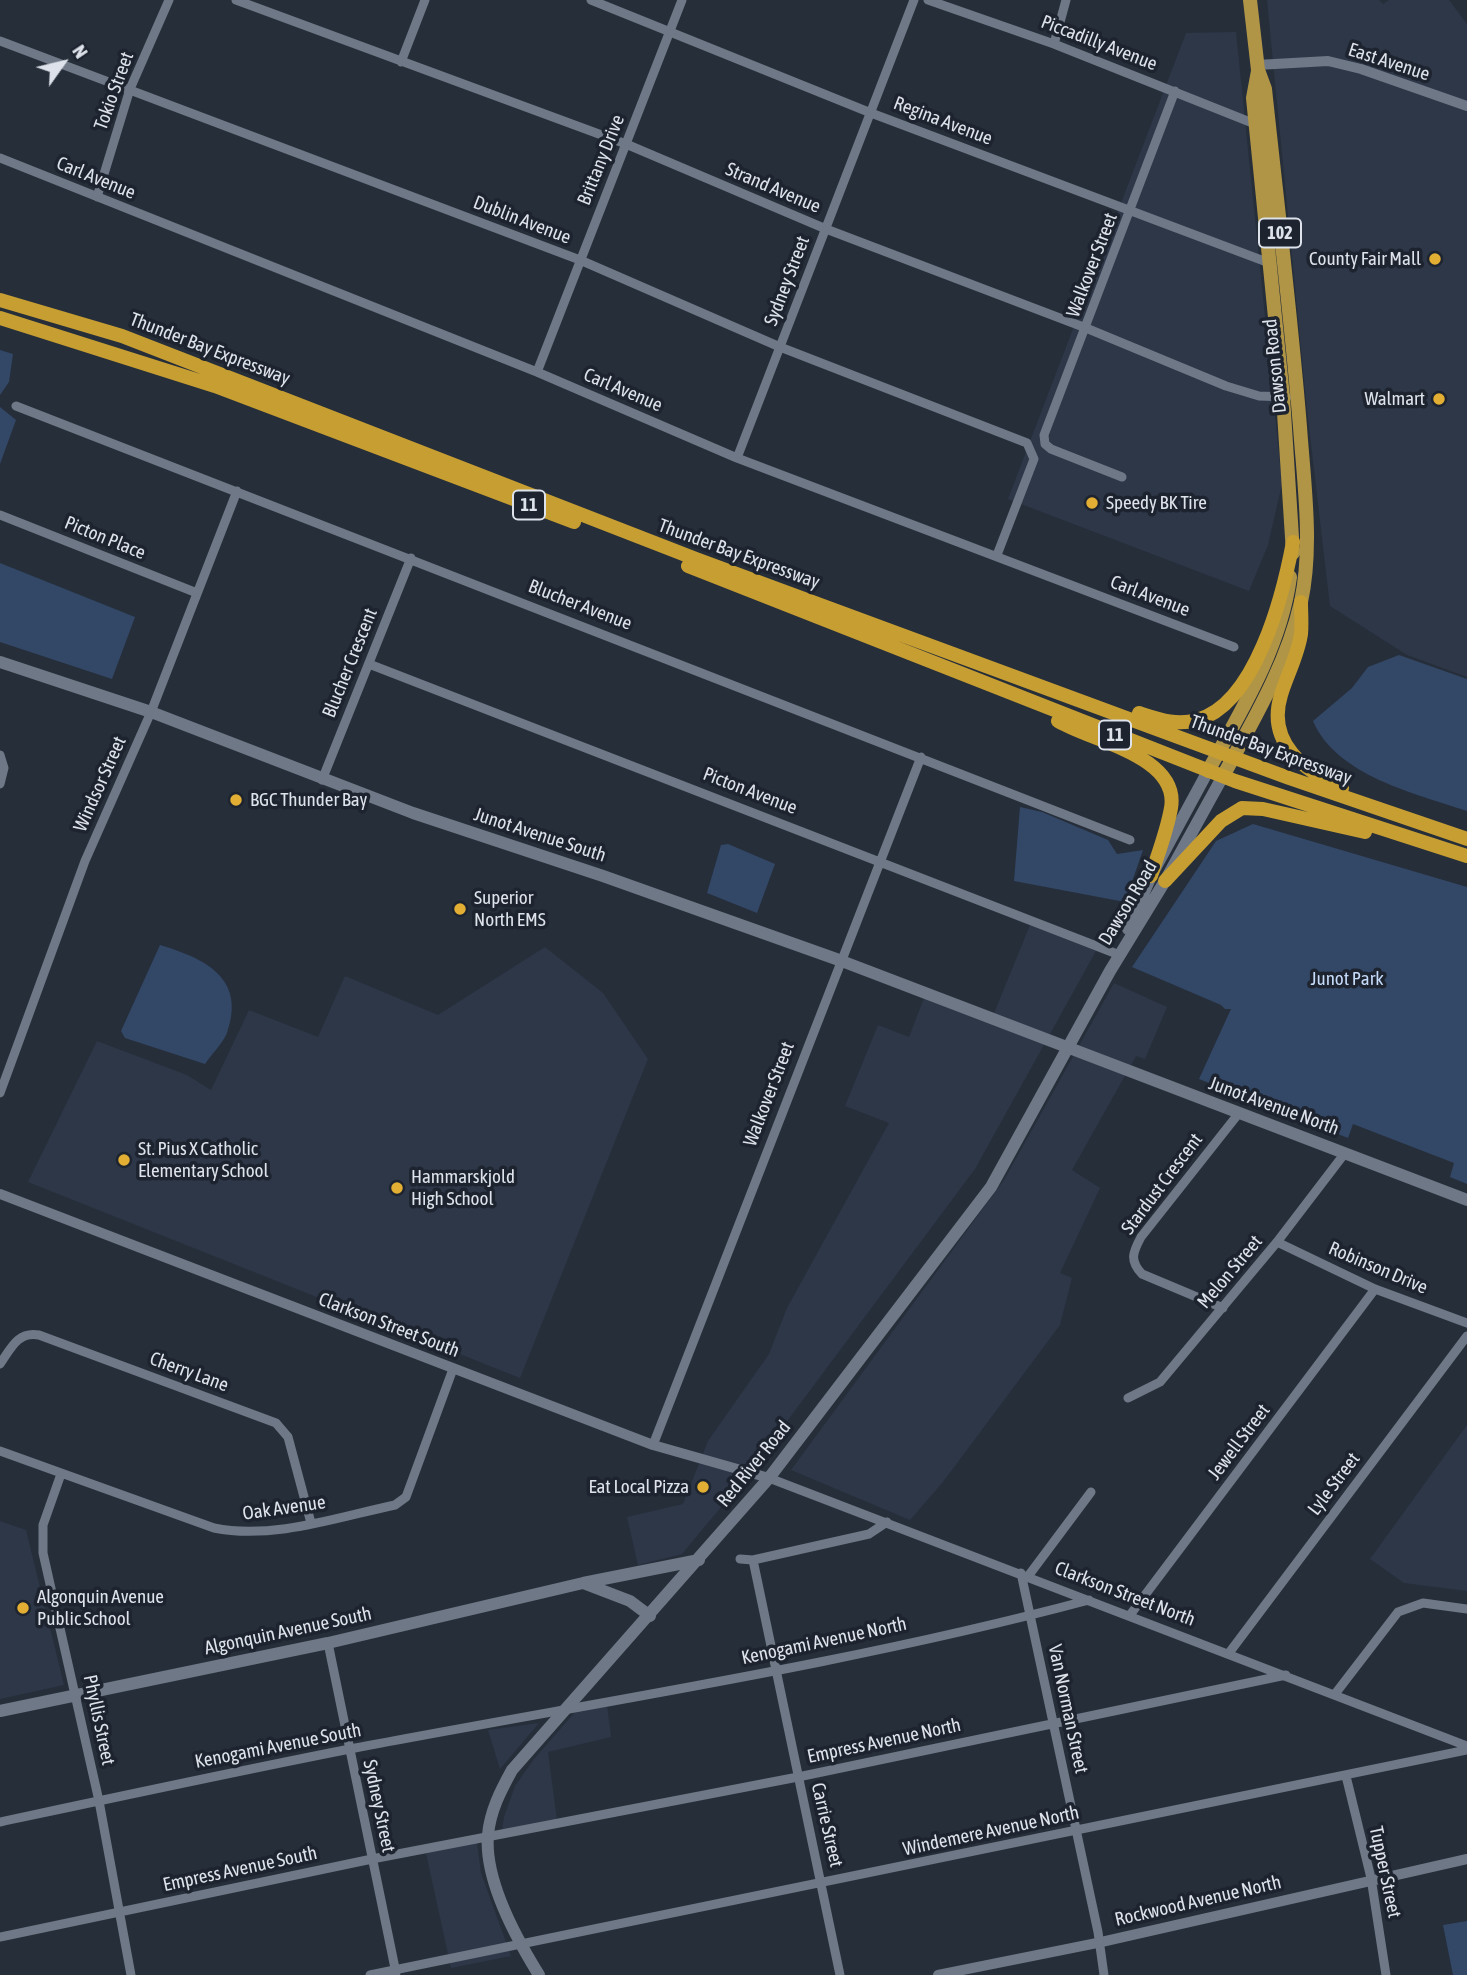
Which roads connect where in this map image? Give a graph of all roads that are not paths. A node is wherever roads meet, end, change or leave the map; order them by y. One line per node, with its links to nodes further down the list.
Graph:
1 (169, 0): 15 (street, Tokio Street)
2 (236, 0): 13 (street, Strand Avenue)
3 (425, 0): 13 (street)
4 (592, 0): 10 (street, Regina Avenue)
5 (682, 0): 10 (street, Brittany Drive)
6 (914, 0): 18 (street, Sydney Street)
7 (928, 0): 12 (street, Piccadilly Avenue)
8 (1066, 0): 12 (street)
9 (1250, 0): 14 (main road, Dawson Road / 102)
10 (671, 30): 18 (street, Regina Avenue); 20 (street, Brittany Drive)
11 (0, 41): 15 (street, Dublin Avenue)
12 (1054, 44): 16 (street, Piccadilly Avenue)
13 (401, 62): 20 (street, Strand Avenue)
14 (1257, 68): 17 (street, East Avenue); 19 (main road, Dawson Road / 102); 26 (main road, Dawson Road / 102)
15 (130, 89): 22 (street, Tokio Street); 25 (street, Dublin Avenue)
16 (1175, 91): 19 (street, Piccadilly Avenue); 23 (street, Walkover Street)
17 (1467, 106)
18 (871, 113): 23 (street, Regina Avenue); 24 (street, Sydney Street)
19 (1255, 124): 26 (main road, Dawson Road / 102)
20 (626, 144): 24 (street, Strand Avenue); 25 (street, Brittany Drive)
21 (0, 158): 22 (street, Carl Avenue)
22 (97, 197): 33 (street, Carl Avenue)
23 (1132, 210): 26 (street, Regina Avenue); 31 (street, Walkover Street)
24 (826, 229): 31 (street, Strand Avenue); 32 (street, Sydney Street)
25 (580, 260): 32 (street, Dublin Avenue); 33 (street, Brittany Drive)
26 (1277, 266): 34 (main road, Dawson Road / 102)
27 (0, 294): 29 (highway)
28 (0, 300): 29 (highway, Thunder Bay Expressway / 11)
29 (50, 312): 48 (highway, Thunder Bay Expressway / 11)
30 (0, 321): 49 (highway, Thunder Bay Expressway / 11)
31 (1086, 328): 34 (street, Strand Avenue); 37 (street, Walkover Street)
32 (780, 347): 36 (street, Sydney Street); 41 (street, Dublin Avenue)
33 (537, 372): 36 (street, Carl Avenue)
34 (1290, 397): 40 (main road, Dawson Road / 102); 44 (main road, Dawson Road / 102)
35 (16, 406): 38 (street, Blucher Avenue)
36 (737, 458): 41 (street, Carl Avenue)
37 (1122, 477)
38 (237, 491): 42 (street, Blucher Avenue); 43 (street, Windsor Street)
39 (0, 515): 43 (street, Picton Place)
40 (1293, 542): 48 (highway); 51 (main road, Dawson Road / 102)
41 (997, 555): 45 (street, Carl Avenue)
42 (411, 558): 47 (street, Blucher Crescent); 53 (street, Blucher Avenue)
43 (197, 593): 50 (street, Windsor Street)
44 (1301, 601): 54 (main road, Dawson Road / 102); 59 (highway)
45 (1234, 647)
46 (0, 662): 50 (main road, Junot Avenue South)
47 (369, 664): 57 (street, Blucher Crescent); 64 (street, Picton Avenue)
48 (1037, 683): 51 (highway, Thunder Bay Expressway / 11)
49 (1021, 699): 55 (highway, Thunder Bay Expressway / 11); 65 (highway)
50 (151, 712): 57 (main road, Junot Avenue South); 70 (street, Windsor Street)
51 (1219, 752): 54 (highway, Thunder Bay Expressway / 11); 55 (main road, Dawson Road / 102)
52 (0, 755): 58 (street)
53 (921, 757): 61 (street, Blucher Avenue); 64 (street, Walkover Street)
54 (1233, 758): 56 (main road, Dawson Road / 102); 59 (highway, Thunder Bay Expressway / 11)
55 (1208, 771): 56 (highway, Thunder Bay Expressway / 11); 65 (main road, Dawson Road)
56 (1223, 776): 62 (highway, Thunder Bay Expressway / 11); 65 (main road, Dawson Road)
57 (321, 780): 67 (main road, Junot Avenue South)
58 (0, 784)
59 (1410, 819): 60 (highway, Thunder Bay Expressway / 11)
60 (1467, 839)
61 (1130, 840)
62 (1412, 840): 63 (highway, Thunder Bay Expressway / 11); 65 (highway)
63 (1467, 856)
64 (880, 859): 66 (street, Picton Avenue); 67 (street, Walkover Street)
65 (1158, 878): 66 (main road, Dawson Road); 68 (main road, Dawson Road)
66 (1117, 954): 68 (main road, Dawson Road)
67 (839, 960): 69 (main road, Junot Avenue South); 83 (street, Walkover Street)
68 (1110, 971): 69 (main road, Red River Road)
69 (1067, 1049): 71 (main road, Junot Avenue North); 86 (main road, Red River Road)
70 (0, 1093)
71 (1238, 1113): 72 (main road, Junot Avenue North); 77 (street, Stardust Crescent)
72 (1345, 1153): 74 (main road, Junot Avenue North); 75 (street, Melon Street)
73 (0, 1194): 81 (street, Clarkson Street South)
74 (1467, 1200)
75 (1277, 1242): 76 (street, Robinson Drive); 77 (street, Melon Street)
76 (1376, 1289): 78 (street, Robinson Drive); 98 (street, Jewell Street)
77 (1223, 1308): 82 (street, Melon Street)
78 (1467, 1323)
79 (1467, 1336): 101 (street, Lyle Street)
80 (0, 1364): 89 (street, Cherry Lane)
81 (453, 1369): 83 (street, Clarkson Street South); 89 (street, Oak Avenue)
82 (1128, 1398)
83 (653, 1445): 86 (street, Clarkson Street South)
84 (0, 1451): 85 (street, Oak Avenue)
85 (61, 1474): 89 (street, Oak Avenue); 104 (street, Phyllis Street)
86 (769, 1478): 88 (street, Clarkson Street North); 91 (main road, Red River Road)
87 (1091, 1492): 93 (street)
88 (887, 1522): 92 (street); 93 (street, Clarkson Street North)
89 (311, 1523)
90 (740, 1559): 92 (street)
91 (699, 1560): 94 (main road, Algonquin Avenue South); 99 (main road, Red River Road)
92 (753, 1560): 102 (street, Carrie Street)
93 (1025, 1574): 95 (street, Clarkson Street North); 97 (street, Van Norman Street)
94 (583, 1583): 99 (main road); 100 (main road, Algonquin Avenue South)
95 (1089, 1600): 97 (street, Kenogami Avenue North); 98 (street, Clarkson Street North)
96 (1467, 1609): 105 (street)
97 (1031, 1615): 102 (street, Kenogami Avenue North); 108 (street, Van Norman Street)
98 (1130, 1615): 101 (street, Clarkson Street North)
99 (650, 1616): 106 (main road, Red River Road)
100 (328, 1643): 104 (main road, Algonquin Avenue South); 110 (street, Sydney Street)
101 (1228, 1653): 103 (street, Clarkson Street North)
102 (777, 1669): 106 (street, Kenogami Avenue North); 112 (street, Carrie Street)
103 (1286, 1675): 105 (street, Clarkson Street North); 108 (street, Empress Avenue North)
104 (76, 1694): 107 (main road, Algonquin Avenue South); 113 (street, Phyllis Street)
105 (1335, 1694): 109 (street, Clarkson Street North)
106 (565, 1710): 110 (street, Kenogami Avenue South); 116 (main road, Red River Road)
107 (0, 1711)
108 (1053, 1724): 112 (street, Empress Avenue North); 115 (street, Van Norman Street)
109 (1467, 1748): 111 (street, Windemere Avenue North)
110 (349, 1749): 113 (street, Kenogami Avenue South); 117 (street, Sydney Street)
111 (1346, 1776): 115 (street, Windemere Avenue North); 119 (street, Tupper Street)
112 (798, 1777): 116 (street, Empress Avenue North); 120 (street, Carrie Street)
113 (99, 1801): 114 (street, Kenogami Avenue South); 121 (street, Phyllis Street)
114 (0, 1822)
115 (1075, 1831): 120 (street, Windemere Avenue North); 123 (street, Van Norman Street)
116 (488, 1836): 117 (street, Empress Avenue South); 124 (main road, Red River Road)
117 (372, 1859): 121 (street, Empress Avenue South); 125 (street, Sydney Street)
118 (1467, 1859): 119 (street, Rockwood Avenue North)
119 (1371, 1878): 123 (street, Rockwood Avenue North); 132 (street, Tupper Street)
120 (822, 1885): 124 (street, Windemere Avenue North); 129 (street, Carrie Street)
121 (120, 1911): 122 (street, Empress Avenue South); 126 (street, Phyllis Street)
122 (0, 1937)
123 (1097, 1943): 130 (street, Rockwood Avenue North); 131 (street, Van Norman Street)
124 (521, 1946): 125 (street, Windemere Avenue North); 128 (main road, Red River Road)
125 (396, 1973): 127 (street, Windemere Avenue North)
126 (131, 1975)
127 (370, 1975)
128 (538, 1975)
129 (841, 1975)
130 (938, 1975)
131 (1104, 1975)
132 (1387, 1975)

